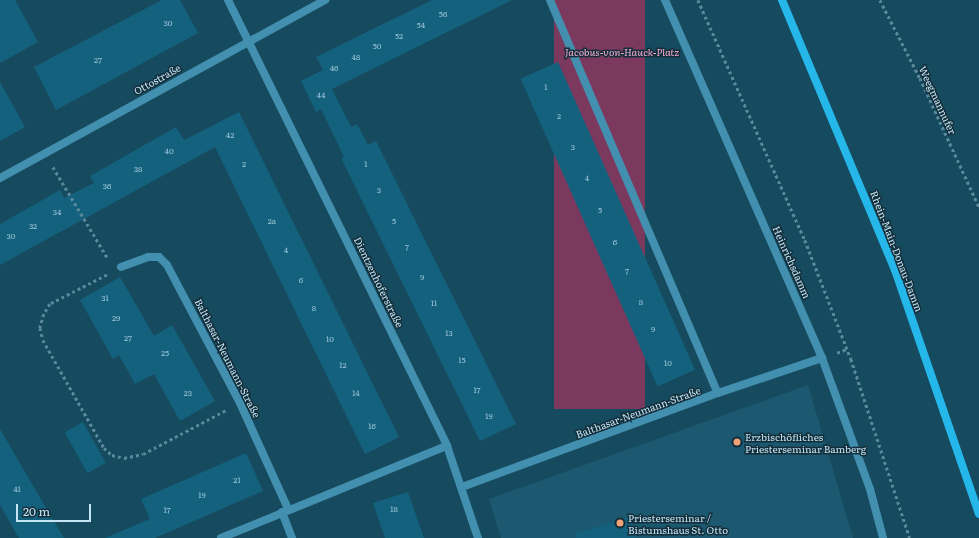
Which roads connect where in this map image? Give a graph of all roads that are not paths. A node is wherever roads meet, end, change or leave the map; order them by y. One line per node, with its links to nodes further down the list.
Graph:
1 (228, 0): 6 (street, Dientzenhoferstraße)
2 (325, 0): 6 (street, Ottostraße)
3 (550, 0): 10 (street)
4 (665, 0): 9 (street, Heinrichsdamm)
5 (782, 0): 14 (street, Rhein-Main-Donau-Damm)
6 (250, 40): 7 (street, Ottostraße); 11 (street, Dientzenhoferstraße)
7 (0, 178)
8 (121, 267): 13 (street, Balthasar-Neumann-Straße)
9 (822, 358): 10 (street, Balthasar-Neumann-Straße); 18 (street, Heinrichsdamm)
10 (718, 393): 12 (street, Balthasar-Neumann-Straße)
11 (447, 446): 12 (street, Dientzenhoferstraße); 13 (street)
12 (462, 487): 17 (street, Dientzenhoferstraße)
13 (285, 510): 15 (street); 16 (street, Balthasar-Neumann-Straße)
14 (979, 514)
15 (221, 538)
16 (292, 538)
17 (478, 538)
18 (883, 538)

